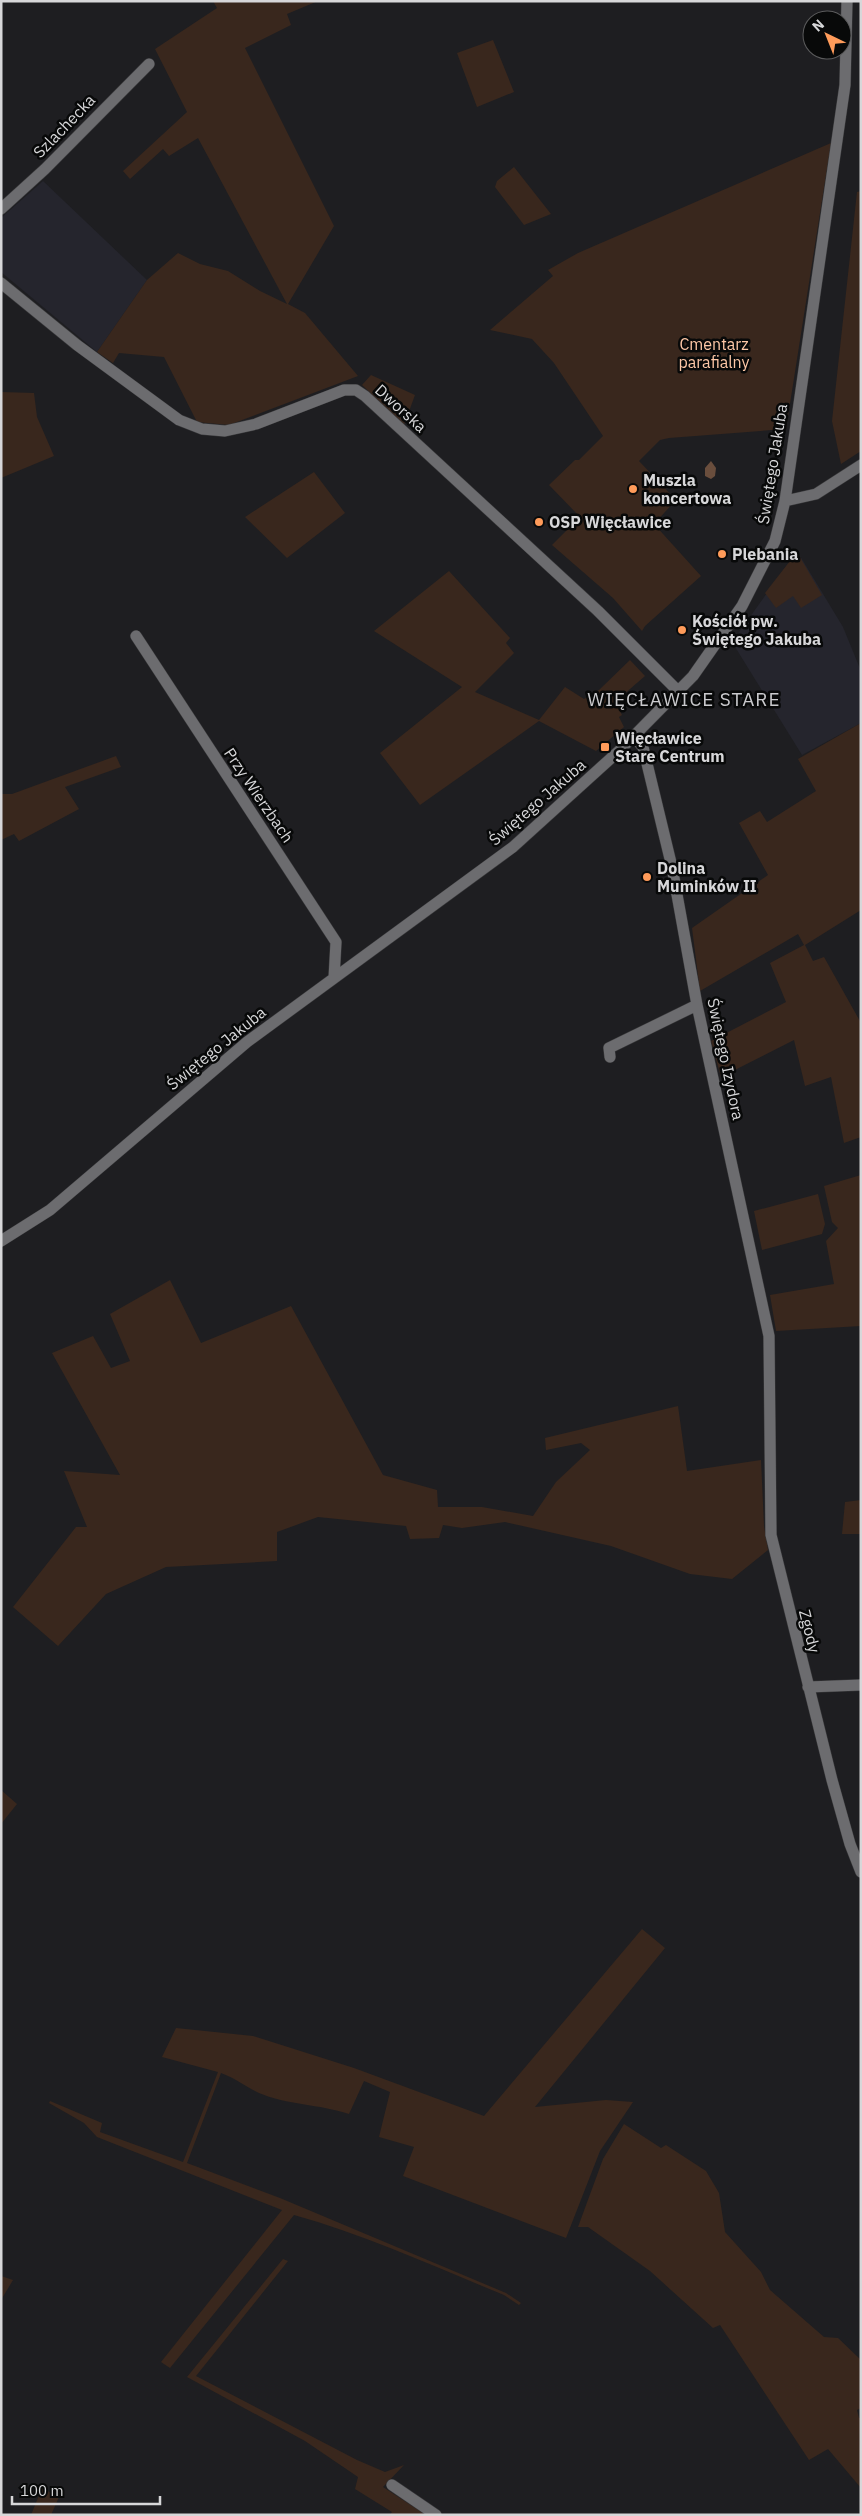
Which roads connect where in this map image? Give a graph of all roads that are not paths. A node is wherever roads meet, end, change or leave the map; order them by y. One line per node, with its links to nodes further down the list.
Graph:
1 (847, 1): 6 (street, Świętego Jakuba)
2 (149, 64): 3 (street, Szlachecka)
3 (1, 209)
4 (1, 283): 8 (street, Dworska)
5 (861, 465): 6 (street)
6 (785, 501): 8 (street, Świętego Jakuba)
7 (136, 636): 10 (street, Przy Wierzbach)
8 (678, 691): 9 (street, Świętego Jakuba)
9 (634, 737): 10 (street, Świętego Jakuba); 11 (street, Świętego Izydora)
10 (334, 978): 13 (street, Świętego Jakuba)
11 (697, 1005): 12 (street); 14 (street, Świętego Izydora)
12 (610, 1057)
13 (1, 1241)
14 (770, 1392): 16 (street, Zgody)
15 (861, 1685): 16 (street)
16 (808, 1686): 17 (street, Zgody)
17 (861, 1872)
18 (392, 2485): 19 (street)
19 (436, 2515)

